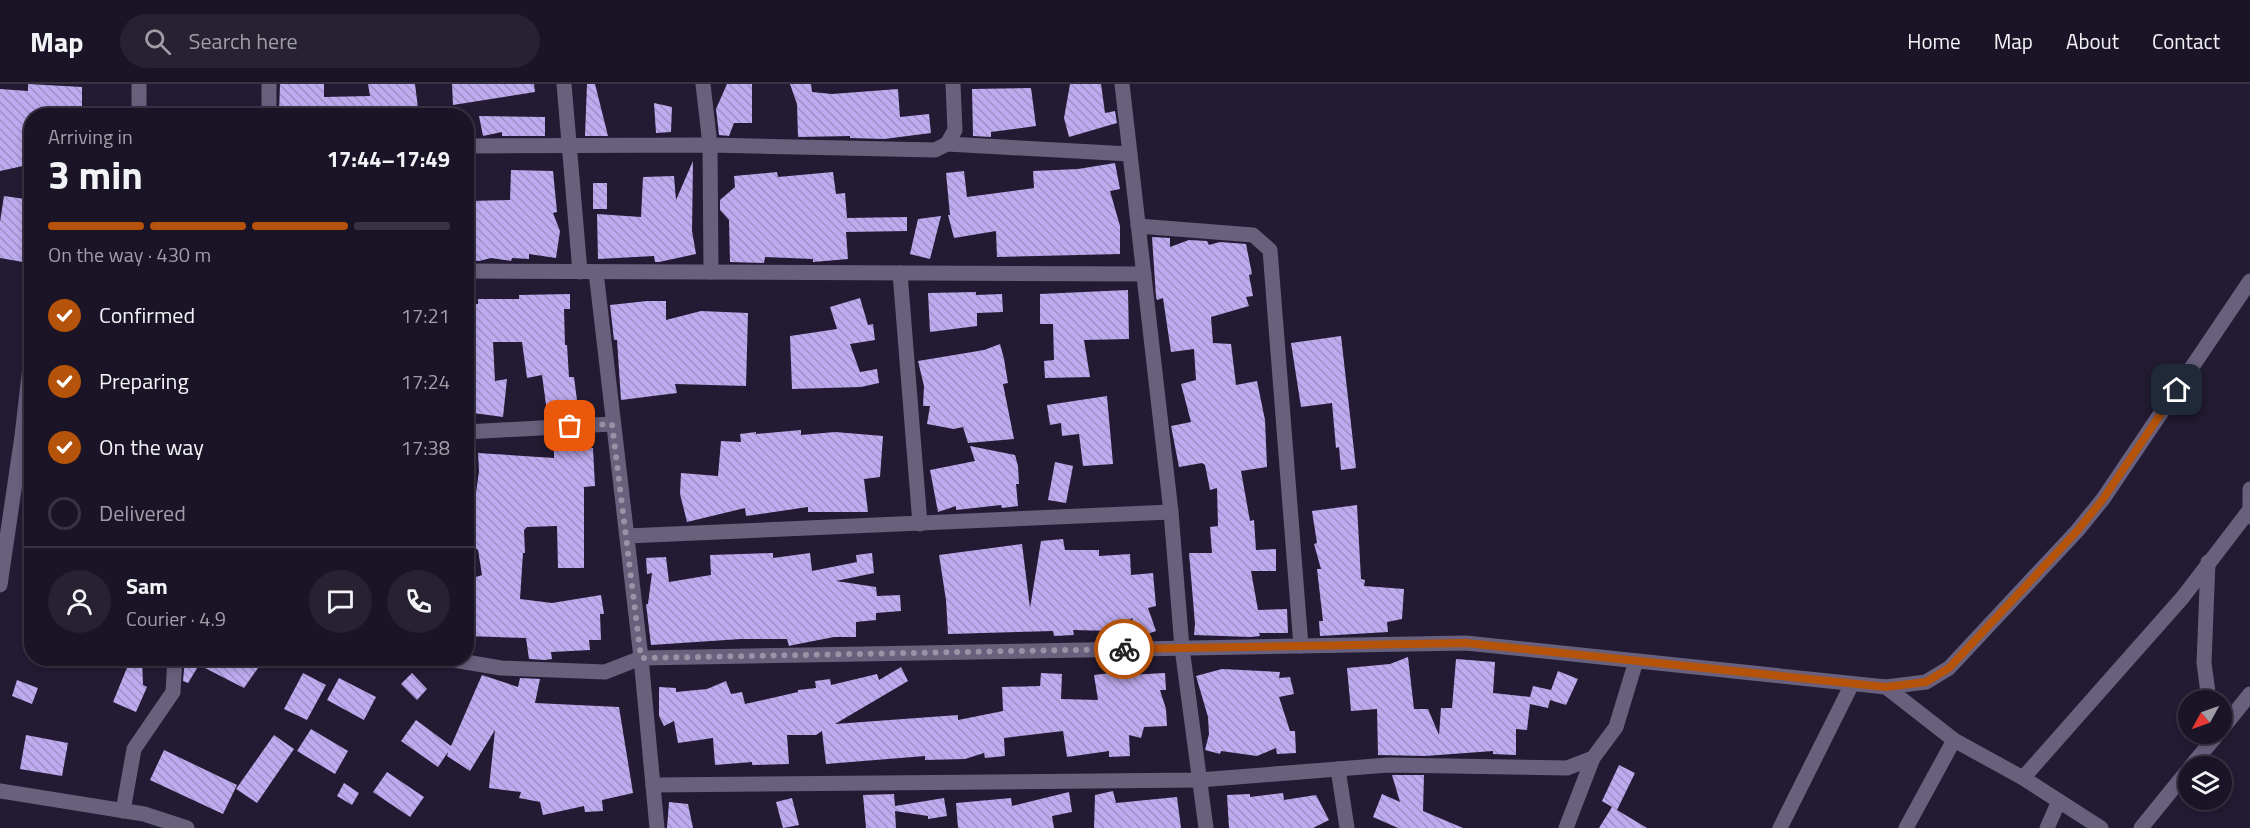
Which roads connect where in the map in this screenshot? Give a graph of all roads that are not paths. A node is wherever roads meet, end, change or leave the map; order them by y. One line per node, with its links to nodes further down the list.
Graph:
1 (139, 84): 7 (street)
2 (269, 84): 8 (street)
3 (564, 84): 10 (street)
4 (703, 84): 11 (street)
5 (953, 84): 9 (street)
6 (1122, 84): 13 (street)
7 (139, 108)
8 (268, 108)
9 (947, 144): 11 (street); 13 (street)
10 (568, 145): 11 (street); 12 (street); 16 (street)
11 (710, 145): 18 (street)
12 (474, 146)
13 (1130, 154): 14 (street)
14 (1138, 226): 20 (street); 33 (street)
15 (474, 271): 16 (street)
16 (580, 272): 17 (street)
17 (596, 272): 18 (street); 22 (street)
18 (711, 272): 19 (street)
19 (900, 273): 20 (street); 29 (street)
20 (1144, 274): 28 (street)
21 (2250, 281): 40 (street)
22 (612, 424): 23 (street); 30 (street)
23 (474, 432)
24 (24, 445): 26 (street)
25 (2250, 489): 27 (street)
26 (7, 495): 32 (street)
27 (2249, 508): 31 (street)
28 (1171, 512): 29 (street); 34 (street)
29 (920, 524): 30 (street)
30 (627, 536): 35 (street)
31 (2208, 562): 41 (street); 49 (street)
32 (0, 585)
33 (1301, 646): 34 (street); 36 (street)
34 (1182, 648): 35 (street); 50 (street)
35 (641, 658): 37 (street); 52 (street)
36 (1636, 661): 39 (street); 47 (street)
37 (474, 664)
38 (175, 666): 55 (street)
39 (1852, 684): 40 (street); 61 (street)
40 (1886, 687): 44 (street)
41 (2208, 690)
42 (2250, 694): 43 (street)
43 (2232, 715)
44 (1954, 740): 49 (street); 62 (street)
45 (2208, 744): 46 (street)
46 (2199, 756)
47 (1593, 758): 48 (street); 60 (street)
48 (1338, 769): 50 (street); 59 (street)
49 (2023, 778): 54 (street)
50 (1199, 780): 52 (street); 58 (street)
51 (2178, 783): 65 (street)
52 (653, 785): 57 (street)
53 (0, 791): 55 (street)
54 (2059, 801): 63 (street); 64 (street)
55 (123, 811): 56 (street)
56 (187, 828)
57 (657, 828)
58 (1206, 828)
59 (1347, 828)
60 (1566, 828)
61 (1780, 828)
62 (1906, 828)
63 (2047, 828)
64 (2102, 828)
65 (2141, 828)

